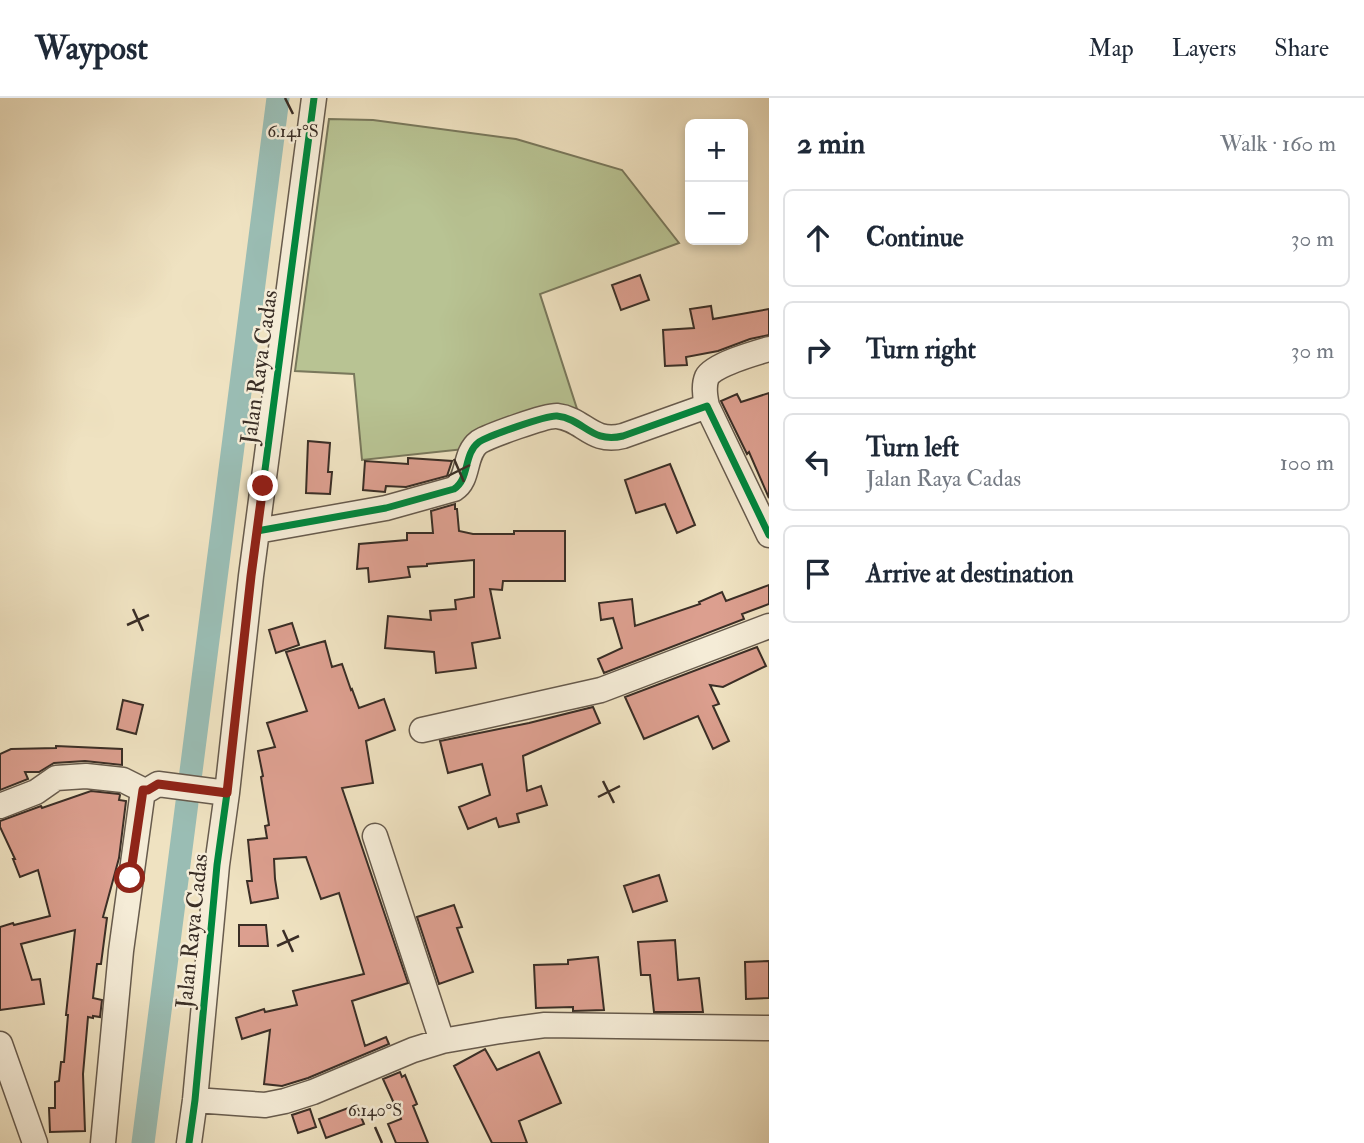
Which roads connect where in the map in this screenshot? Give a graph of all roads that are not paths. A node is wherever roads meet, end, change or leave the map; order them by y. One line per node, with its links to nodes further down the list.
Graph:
1 (314, 98): 4 (street, Jalan Raya Cadas)
2 (769, 349): 3 (street)
3 (708, 405): 4 (street); 5 (street)
4 (257, 531): 9 (street, Jalan Raya Cadas)
5 (769, 535)
6 (769, 626): 7 (street)
7 (422, 730)
8 (150, 787): 9 (street); 10 (street); 17 (street)
9 (219, 792): 15 (street, Jalan Raya Cadas)
10 (0, 806)
11 (375, 836): 13 (street)
12 (769, 1028): 13 (street)
13 (442, 1041): 15 (street)
14 (0, 1044): 16 (street)
15 (195, 1100): 18 (street, Jalan Raya Cadas)
16 (35, 1143)
17 (103, 1143)
18 (189, 1143)

